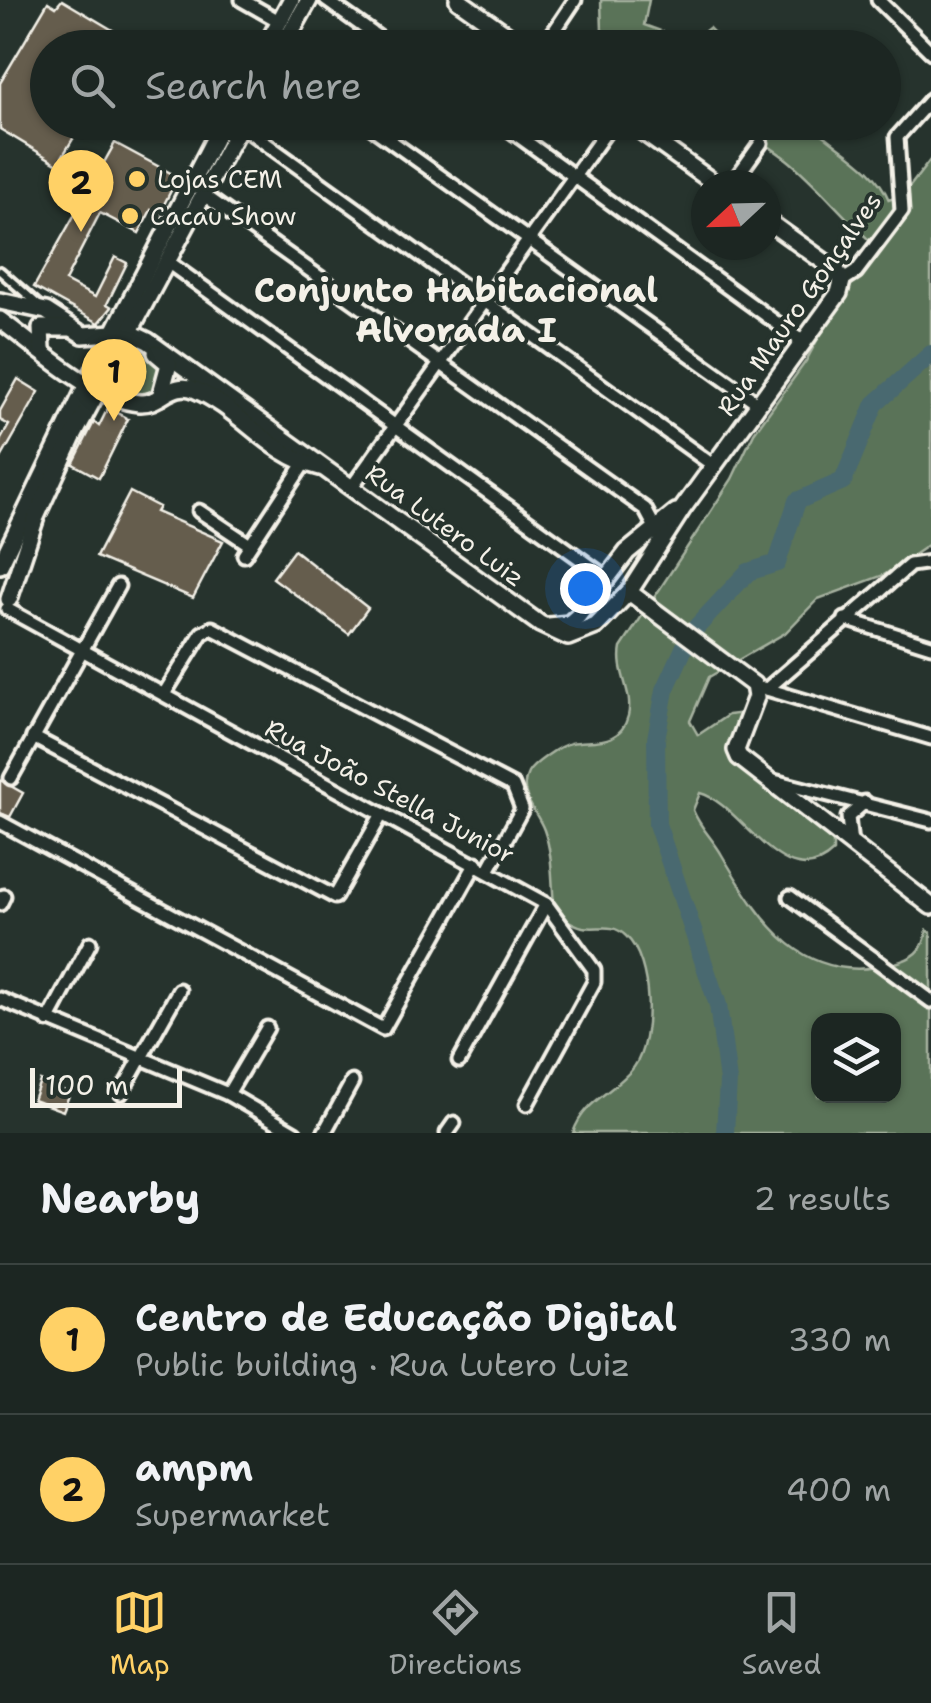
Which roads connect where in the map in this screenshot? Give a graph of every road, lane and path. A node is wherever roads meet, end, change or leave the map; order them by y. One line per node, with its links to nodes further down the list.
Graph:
1 (242, 0): 8 (street)
2 (292, 0): 8 (street)
3 (309, 0): 10 (street)
4 (326, 0): 11 (street)
5 (458, 0): 12 (street)
6 (575, 0): 13 (street)
7 (878, 0): 14 (street)
8 (279, 21): 9 (street)
9 (274, 30)
10 (292, 30)
11 (368, 30)
12 (500, 30)
13 (556, 30)
14 (931, 52)
15 (931, 99): 16 (street, Rua Mauro Gonçalves)
16 (901, 132)
17 (226, 140): 40 (street)
18 (228, 140): 29 (street)
19 (259, 140): 35 (street)
20 (390, 140): 31 (street)
21 (523, 140): 28 (street)
22 (600, 140): 28 (street)
23 (654, 140): 26 (street)
24 (897, 140): 34 (street, Rua Mauro Gonçalves)
25 (761, 143): 27 (street)
26 (696, 170)
27 (742, 170)
28 (574, 176): 31 (street); 42 (street)
29 (204, 194): 32 (street); 44 (street)
30 (781, 231): 34 (street)
31 (529, 238): 35 (street); 47 (street)
32 (168, 263): 40 (street); 48 (street)
33 (0, 271): 37 (lane)
34 (842, 281): 42 (street, Rua Mauro Gonçalves)
35 (484, 300): 44 (street); 50 (street)
36 (0, 301): 37 (street)
37 (46, 311): 39 (street)
38 (0, 320): 43 (street, Rua Lutero Luiz)
39 (72, 328): 40 (street, Rua Lutero Luiz); 43 (street)
40 (121, 334): 41 (street, Rua Lutero Luiz); 45 (street)
41 (148, 341): 46 (street); 49 (street, Rua Lutero Luiz)
42 (803, 342): 47 (street, Rua Mauro Gonçalves)
43 (42, 349): 45 (street, Rua Lutero Luiz)
44 (440, 361): 48 (street); 54 (street)
45 (94, 386): 46 (street, Rua Lutero Luiz); 57 (street); 61 (street)
46 (160, 396): 49 (street, Rua Lutero Luiz)
47 (758, 404): 50 (street, Rua Mauro Gonçalves)
48 (394, 424): 51 (street); 58 (street)
49 (311, 462): 51 (street, Rua Lutero Luiz); 53 (street)
50 (714, 466): 52 (street, Rua Mauro Gonçalves)
51 (351, 488): 63 (street, Rua Lutero Luiz)
52 (683, 508): 54 (street); 55 (street, Rua Mauro Gonçalves)
53 (199, 512)
54 (656, 524): 55 (street); 58 (street)
55 (661, 542): 60 (street, Rua Mauro Gonçalves)
56 (931, 562): 62 (street)
57 (0, 565)
58 (608, 577): 60 (street); 60 (street); 63 (street)
59 (118, 586): 65 (street)
60 (628, 593): 63 (street, Rua Mauro Gonçalves); 66 (street)
61 (4, 602): 65 (street, Rua João Stella Junior)
62 (845, 620): 64 (street); 66 (street)
63 (540, 624)
64 (931, 646)
65 (82, 650): 67 (street, Rua João Stella Junior); 68 (street)
66 (760, 687): 69 (street); 71 (street)
67 (164, 694): 73 (street, Rua João Stella Junior); 78 (street)
68 (34, 737): 70 (street); 73 (street)
69 (931, 738)
70 (11, 778)
71 (766, 778): 72 (street); 76 (street)
72 (864, 802): 74 (street); 76 (street)
73 (382, 814): 77 (street, Rua João Stella Junior)
74 (931, 821)
75 (0, 822): 77 (street)
76 (852, 845): 81 (street)
77 (476, 863): 78 (street, Rua João Stella Junior)
78 (488, 871): 80 (street, Rua João Stella Junior)
79 (790, 896): 85 (street)
80 (546, 904): 89 (street); 93 (street, Rua João Stella Junior)
81 (931, 906)
82 (90, 944): 86 (street)
83 (179, 990): 88 (street)
84 (0, 999): 86 (street)
85 (931, 1001)
86 (48, 1021): 88 (street)
87 (267, 1028): 92 (street)
88 (140, 1056): 91 (street); 92 (street)
89 (459, 1061)
90 (352, 1082): 95 (street)
91 (121, 1093)
92 (228, 1094): 94 (street)
93 (528, 1104)
94 (296, 1133)
95 (324, 1133)

